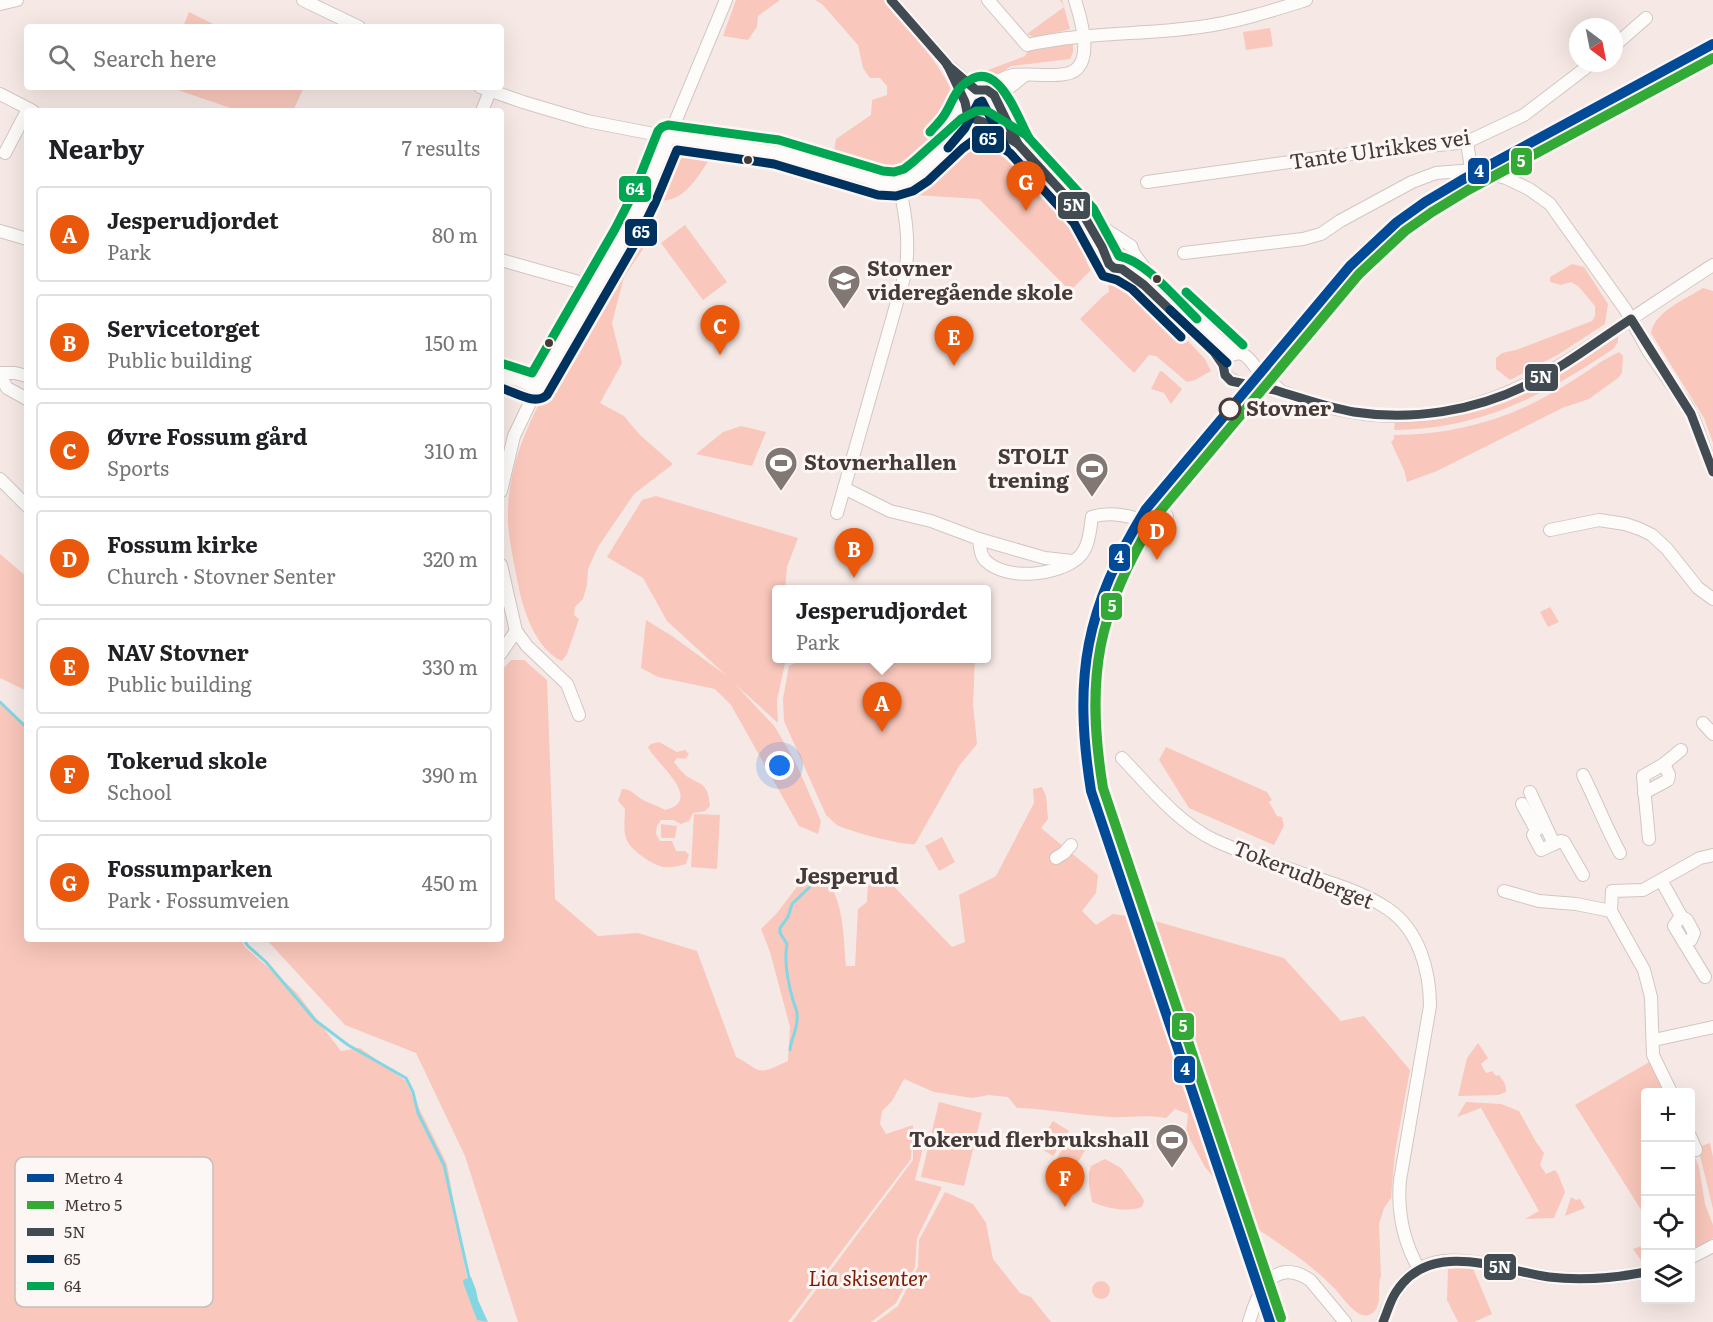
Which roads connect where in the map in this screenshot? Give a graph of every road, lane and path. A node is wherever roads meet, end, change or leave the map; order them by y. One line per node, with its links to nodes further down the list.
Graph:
1 (17, 0): 8 (street)
2 (303, 0): 10 (street)
3 (726, 0): 26 (street)
4 (891, 0): 13 (street)
5 (988, 0): 11 (street)
6 (1075, 0): 11 (street)
7 (1306, 0): 11 (street)
8 (0, 4)
9 (1646, 18): 12 (street)
10 (353, 24)
11 (1084, 36): 15 (street)
12 (1623, 38)
13 (947, 64): 18 (street); 21 (street)
14 (1580, 72): 27 (street, Tante Ulrikkes vei)
15 (1025, 75): 18 (street); 20 (street)
16 (485, 90): 23 (street)
17 (488, 90): 26 (street)
18 (980, 90): 20 (street); 21 (street)
19 (0, 94): 22 (street)
20 (997, 102): 25 (street); 28 (street)
21 (965, 104): 25 (street); 31 (street)
22 (27, 108)
23 (482, 108)
24 (24, 122): 29 (street)
25 (981, 122): 28 (street); 31 (street)
26 (669, 138): 31 (street); 43 (street)
27 (1467, 142): 30 (street); 32 (street, Tante Ulrikkes vei)
28 (1018, 144): 33 (street)
29 (5, 153)
30 (1472, 169): 37 (street); 44 (street)
31 (898, 178): 58 (street)
32 (1147, 182)
33 (1084, 216): 36 (street); 39 (street)
34 (0, 231): 35 (street)
35 (24, 238)
36 (1123, 241): 38 (street); 39 (street)
37 (1184, 253)
38 (1134, 254): 42 (street); 45 (street)
39 (1106, 255): 42 (street)
40 (504, 261): 43 (street)
41 (1712, 266): 44 (street)
42 (1122, 270): 47 (street)
43 (595, 289): 52 (street)
44 (1631, 319): 53 (street); 55 (street)
45 (1235, 354): 46 (street); 47 (street)
46 (1252, 364): 51 (street); 53 (street)
47 (1223, 365): 51 (street)
48 (0, 374): 49 (street); 54 (street)
49 (24, 375)
50 (504, 377): 52 (street)
51 (1241, 382): 53 (street)
52 (537, 388): 56 (street)
53 (1282, 392)
54 (24, 397)
55 (1713, 472)
56 (504, 478)
57 (0, 479): 59 (street)
58 (844, 488): 60 (street); 63 (street)
59 (24, 503)
60 (837, 513)
61 (1167, 516): 64 (street)
62 (1550, 530): 66 (street)
63 (979, 539): 64 (street); 64 (street)
64 (1073, 561)
65 (504, 578): 67 (street)
66 (1713, 599)
67 (516, 631): 68 (street); 69 (street)
68 (504, 649)
69 (579, 715)
70 (1703, 723): 71 (street)
71 (1713, 734)
72 (1681, 750): 78 (street)
73 (1122, 758): 95 (street, Tokerudberget)
74 (1583, 775): 80 (street)
75 (1530, 792): 77 (street)
76 (1522, 804): 77 (street)
77 (1540, 827): 83 (street)
78 (1649, 839)
79 (1071, 845): 82 (street)
80 (1620, 853)
81 (1713, 855): 84 (street)
82 (1056, 858)
83 (1583, 874)
84 (1661, 880): 86 (street); 87 (street)
85 (1504, 891): 86 (street)
86 (1611, 911): 89 (street)
87 (1705, 977)
88 (1713, 1027): 89 (street)
89 (1654, 1040): 90 (street)
90 (1669, 1088)
91 (1693, 1142): 92 (street)
92 (1696, 1150)
93 (1713, 1246): 94 (street)
94 (1695, 1255)
95 (1419, 1269): 96 (street); 99 (street)
96 (1641, 1273)
97 (1249, 1322): 98 (street)
98 (1345, 1322)
99 (1383, 1322)

